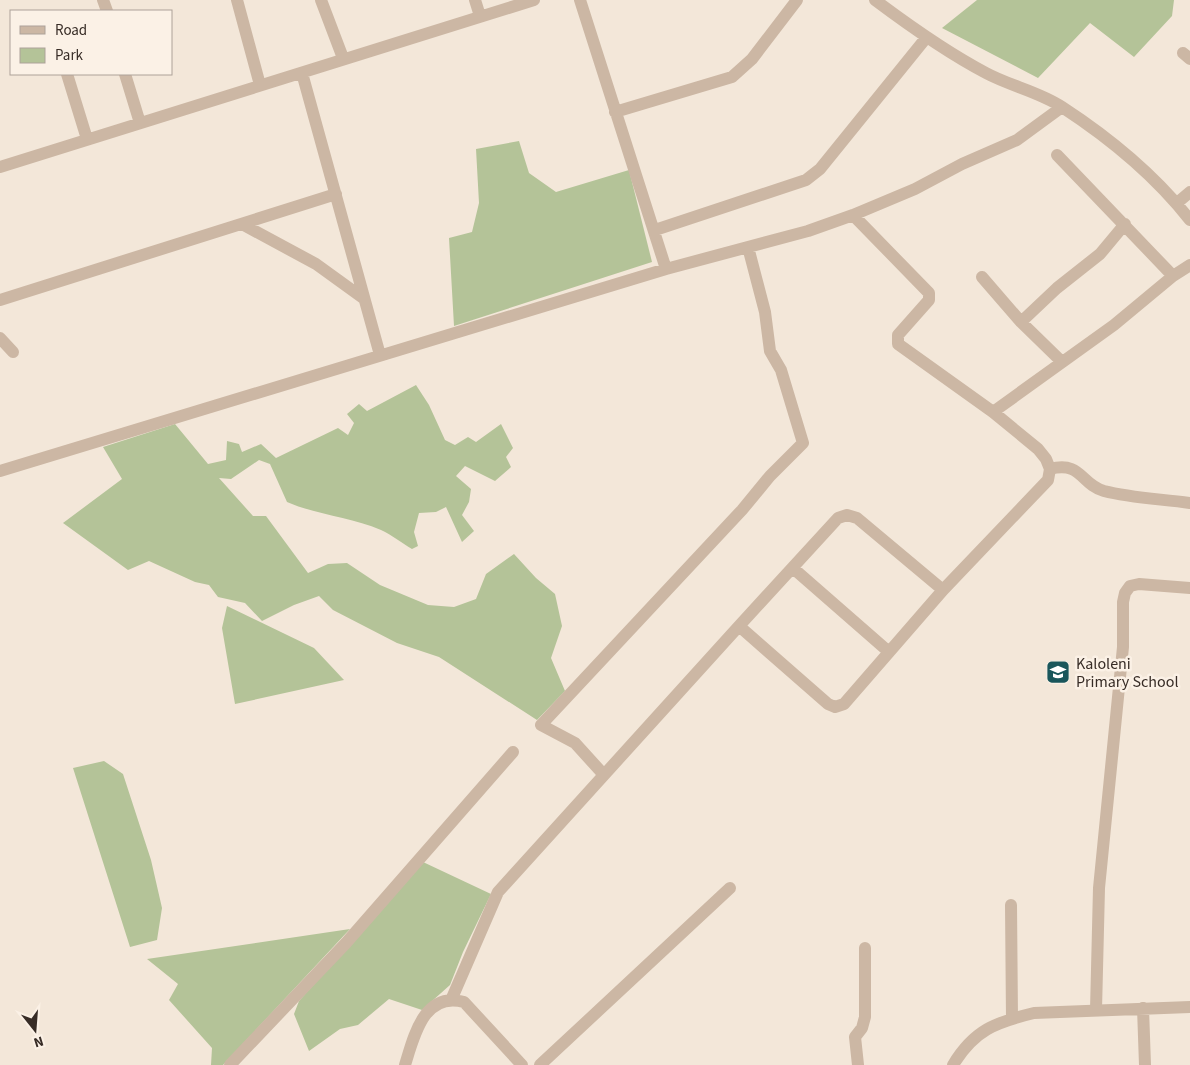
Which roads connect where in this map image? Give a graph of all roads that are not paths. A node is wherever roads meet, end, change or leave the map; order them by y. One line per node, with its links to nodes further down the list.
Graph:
1 (237, 0): 14 (street)
2 (321, 0): 10 (street)
3 (475, 0): 8 (street)
4 (534, 0): 8 (street)
5 (580, 0): 16 (street)
6 (797, 0): 16 (street)
7 (875, 0): 9 (street)
8 (480, 16): 10 (street)
9 (926, 38): 15 (street); 28 (street)
10 (342, 58): 11 (street)
11 (302, 73): 14 (street); 22 (street)
12 (67, 75): 18 (street)
13 (125, 75): 17 (street)
14 (260, 85): 17 (street)
15 (1062, 107): 23 (street); 24 (street)
16 (615, 112): 28 (street)
17 (140, 123): 18 (street)
18 (87, 139): 20 (street)
19 (1057, 155): 27 (street)
20 (0, 166)
21 (1190, 192): 23 (street)
22 (336, 194): 26 (street); 34 (street)
23 (1177, 203): 25 (street)
24 (853, 216): 29 (street); 41 (street)
25 (1190, 220)
26 (242, 224): 34 (street); 35 (street)
27 (1125, 224): 32 (street); 36 (street)
28 (655, 230): 31 (street)
29 (748, 247): 31 (street); 51 (street)
30 (1190, 265): 32 (street)
31 (666, 269): 39 (street)
32 (1173, 276): 40 (street)
33 (982, 277): 36 (street)
34 (363, 298): 39 (street)
35 (0, 300)
36 (1021, 322): 40 (street)
37 (0, 338): 38 (street)
38 (13, 352)
39 (380, 355): 43 (street)
40 (1061, 361): 41 (street)
41 (993, 412): 42 (street)
42 (1050, 469): 44 (street); 47 (street)
43 (0, 471)
44 (1190, 503)
45 (794, 569): 47 (street); 48 (street); 49 (street)
46 (1190, 588): 58 (street)
47 (943, 590): 49 (street)
48 (740, 626): 49 (street); 51 (street)
49 (889, 652)
50 (513, 752): 60 (street)
51 (604, 775): 55 (street)
52 (730, 888): 63 (street)
53 (1011, 905): 59 (street)
54 (865, 948): 64 (street)
55 (452, 998): 61 (street); 62 (street)
56 (1190, 1007): 57 (street)
57 (1143, 1008): 58 (street); 66 (street)
58 (1096, 1010): 59 (street)
59 (1012, 1018): 65 (street)
60 (230, 1065)
61 (405, 1065)
62 (522, 1065)
63 (540, 1065)
64 (858, 1065)
65 (953, 1065)
66 (1145, 1065)

